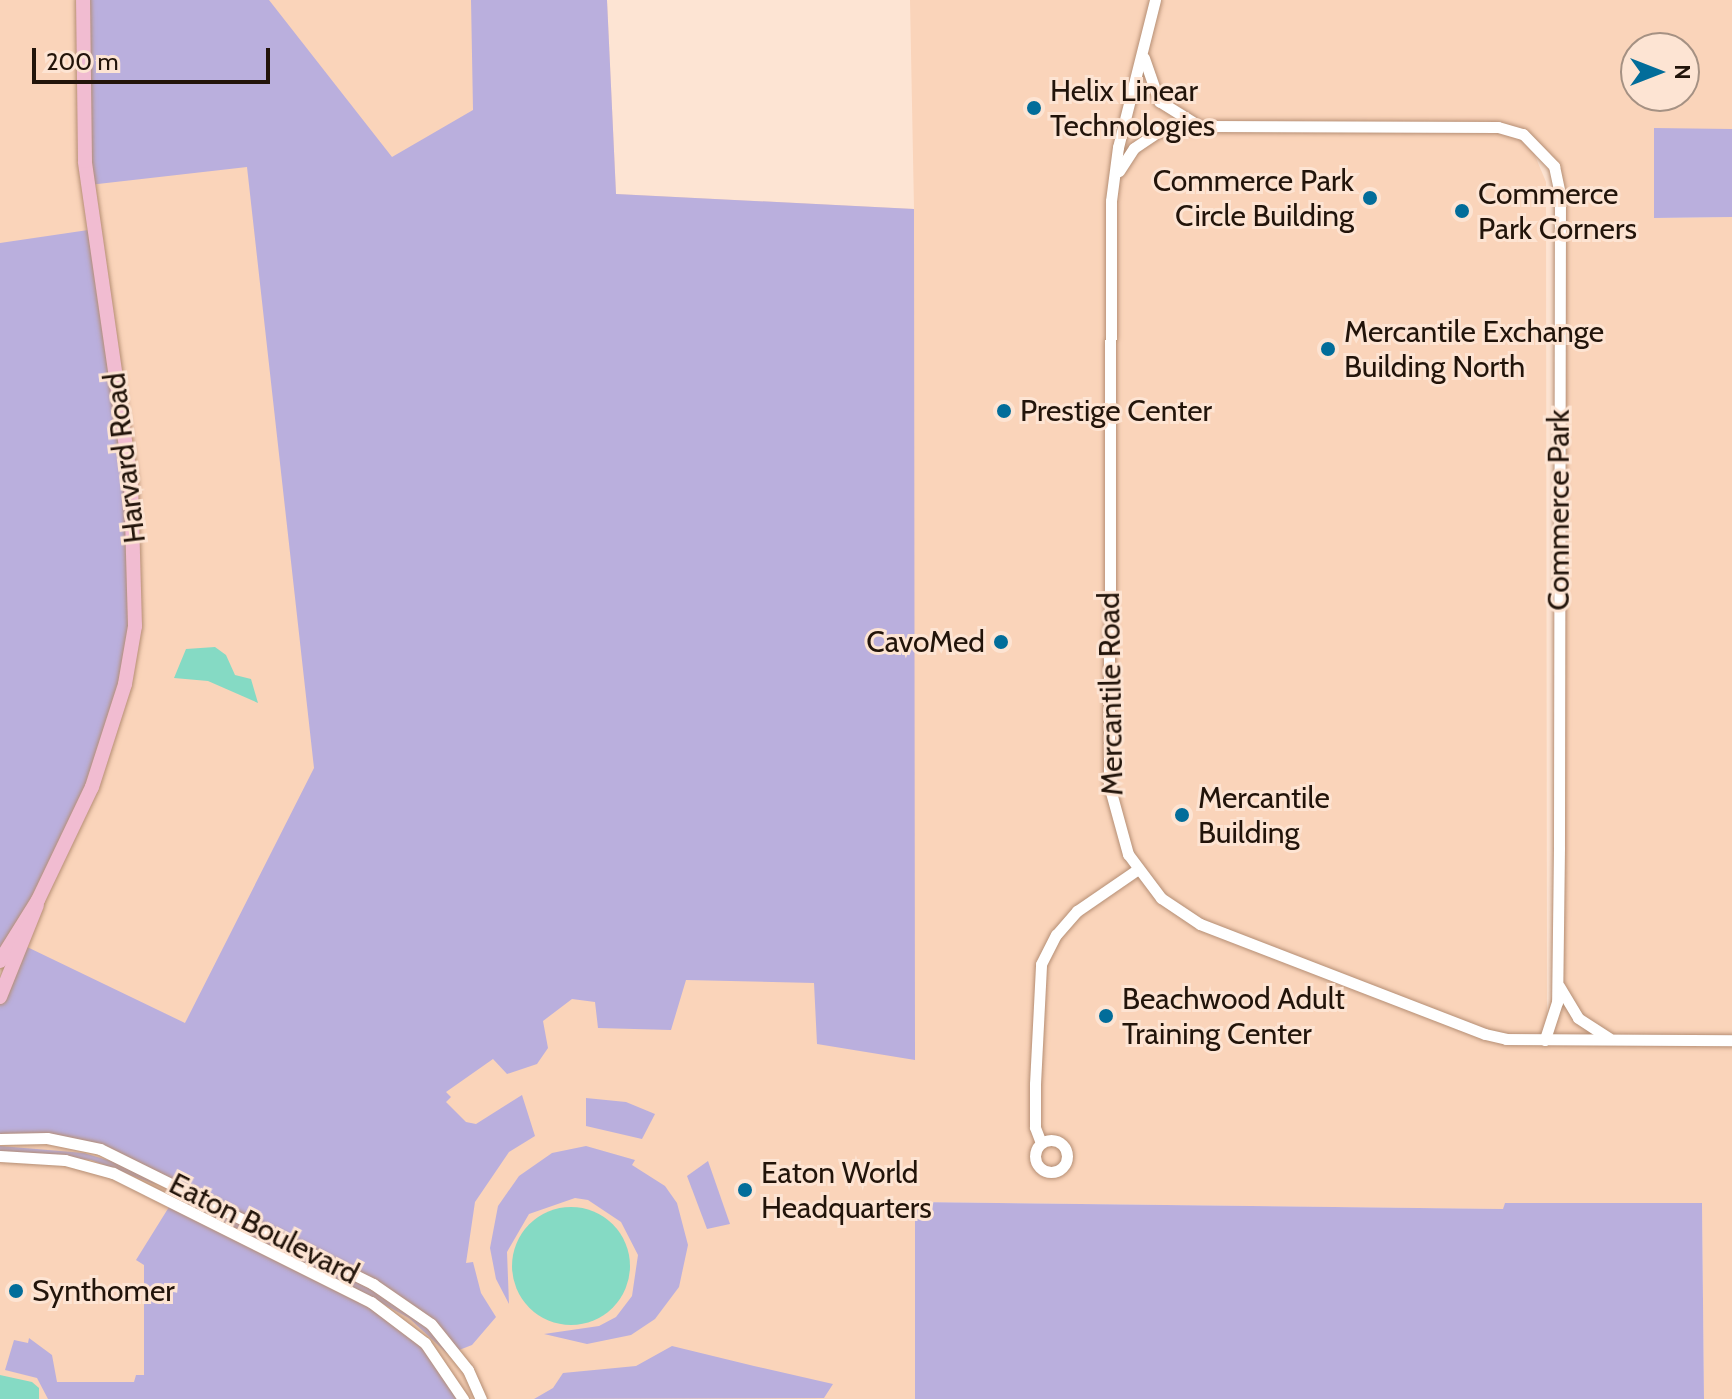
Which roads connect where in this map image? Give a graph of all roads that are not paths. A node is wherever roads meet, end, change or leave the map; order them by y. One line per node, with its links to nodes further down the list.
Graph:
1 (83, 0): 7 (main road, Harvard Road)
2 (1155, 0): 3 (street, Mercantile Road)
3 (1144, 45): 4 (street, Commerce Park); 5 (street, Mercantile Road)
4 (1207, 126): 5 (street, Commerce Park); 9 (street, Commerce Park)
5 (1112, 186): 6 (street, Mercantile Road)
6 (1138, 869): 11 (street, Mercantile Road); 15 (street)
7 (38, 900): 8 (main road, Harvard Road); 10 (main road, Harvard Road)
8 (0, 961)
9 (1556, 978): 11 (street, Commerce Park); 12 (street, Commerce Park)
10 (0, 997)
11 (1545, 1040): 12 (street, Mercantile Road)
12 (1613, 1040): 13 (street)
13 (1732, 1040)
14 (0, 1139): 18 (street, Eaton Boulevard)
15 (1041, 1143)
16 (0, 1156): 17 (street, Eaton Boulevard)
17 (463, 1399)
18 (481, 1399)

